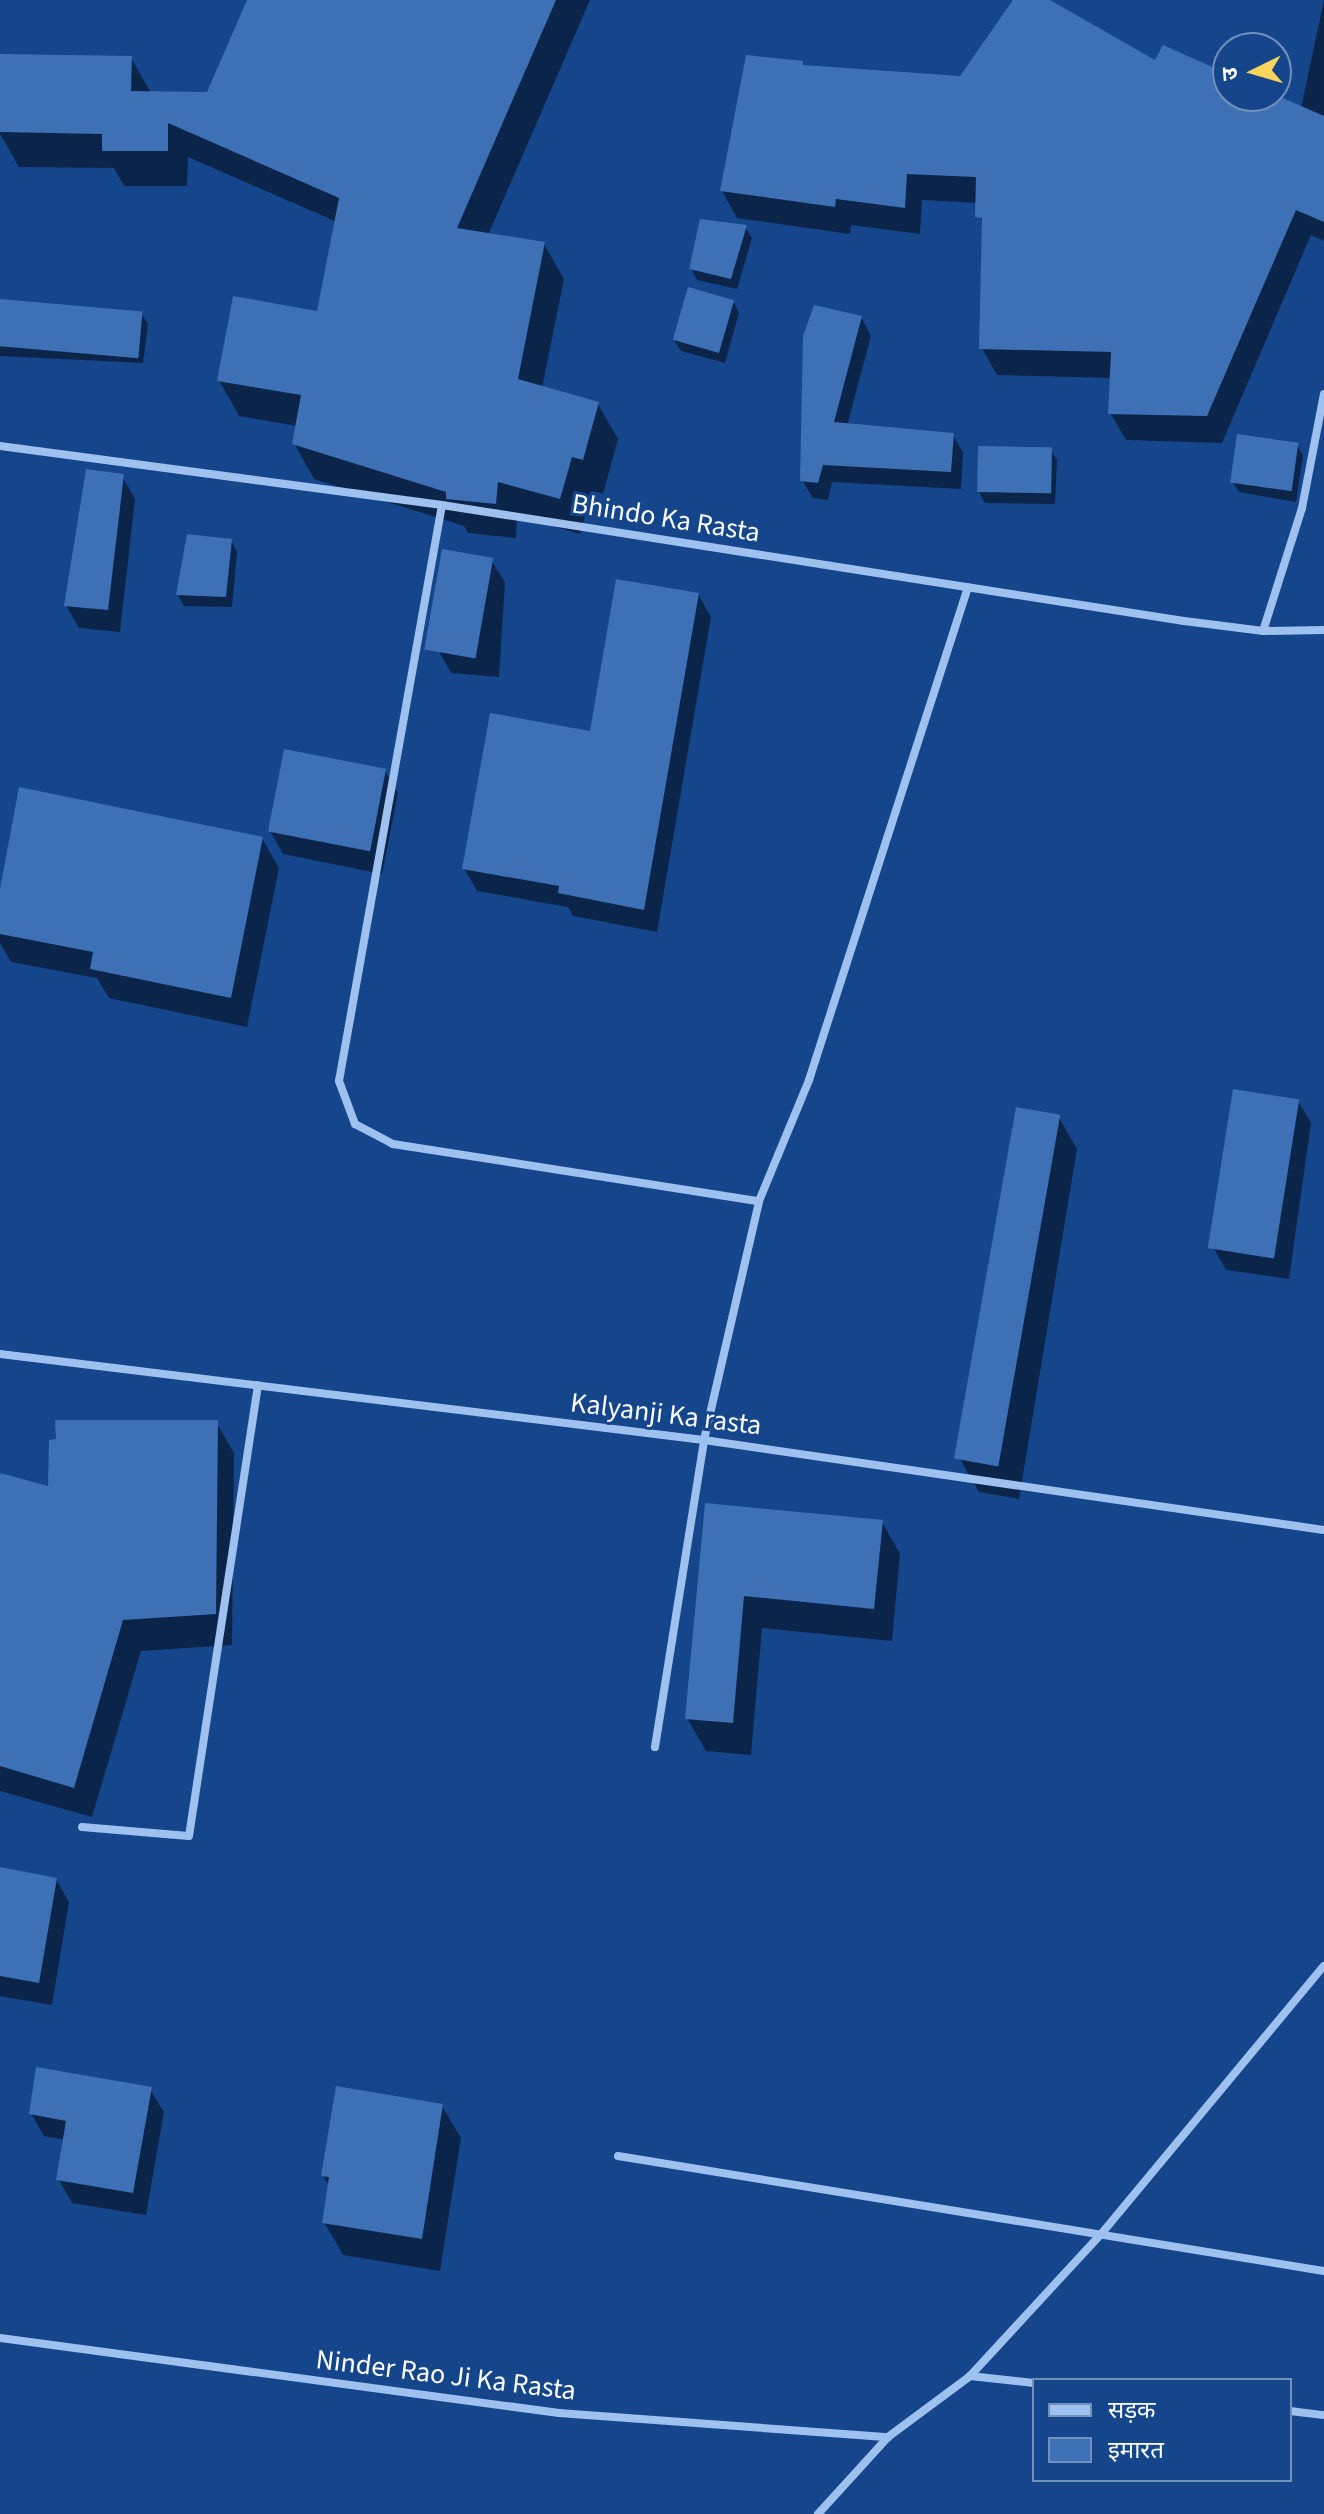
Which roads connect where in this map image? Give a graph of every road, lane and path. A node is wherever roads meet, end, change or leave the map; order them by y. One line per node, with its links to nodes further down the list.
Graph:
1 (1324, 394): 6 (street)
2 (0, 446): 3 (street, Bhindo Ka Rasta)
3 (442, 505): 4 (street, Bhindo Ka Rasta); 7 (street)
4 (968, 587): 6 (street, Bhindo Ka Rasta); 7 (street)
5 (1324, 630): 6 (street, Bhindo Ka Rasta)
6 (1263, 631)
7 (759, 1201): 10 (street)
8 (0, 1354): 9 (street, Kalyanji Ka rasta)
9 (258, 1385): 10 (street, Kalyanji Ka rasta); 13 (street)
10 (704, 1440): 11 (street, Kalyanji Ka rasta); 12 (street)
11 (1324, 1530)
12 (655, 1747)
13 (82, 1827)
14 (1324, 1966): 16 (street)
15 (618, 2156): 16 (street)
16 (1102, 2233): 17 (street); 19 (street)
17 (1324, 2271)
18 (0, 2338): 23 (street, Ninder Rao Ji Ka Rasta)
19 (970, 2376): 20 (street); 23 (street)
20 (1032, 2383)
21 (1292, 2411): 22 (street)
22 (1324, 2415)
23 (888, 2437): 24 (street)
24 (818, 2514)

